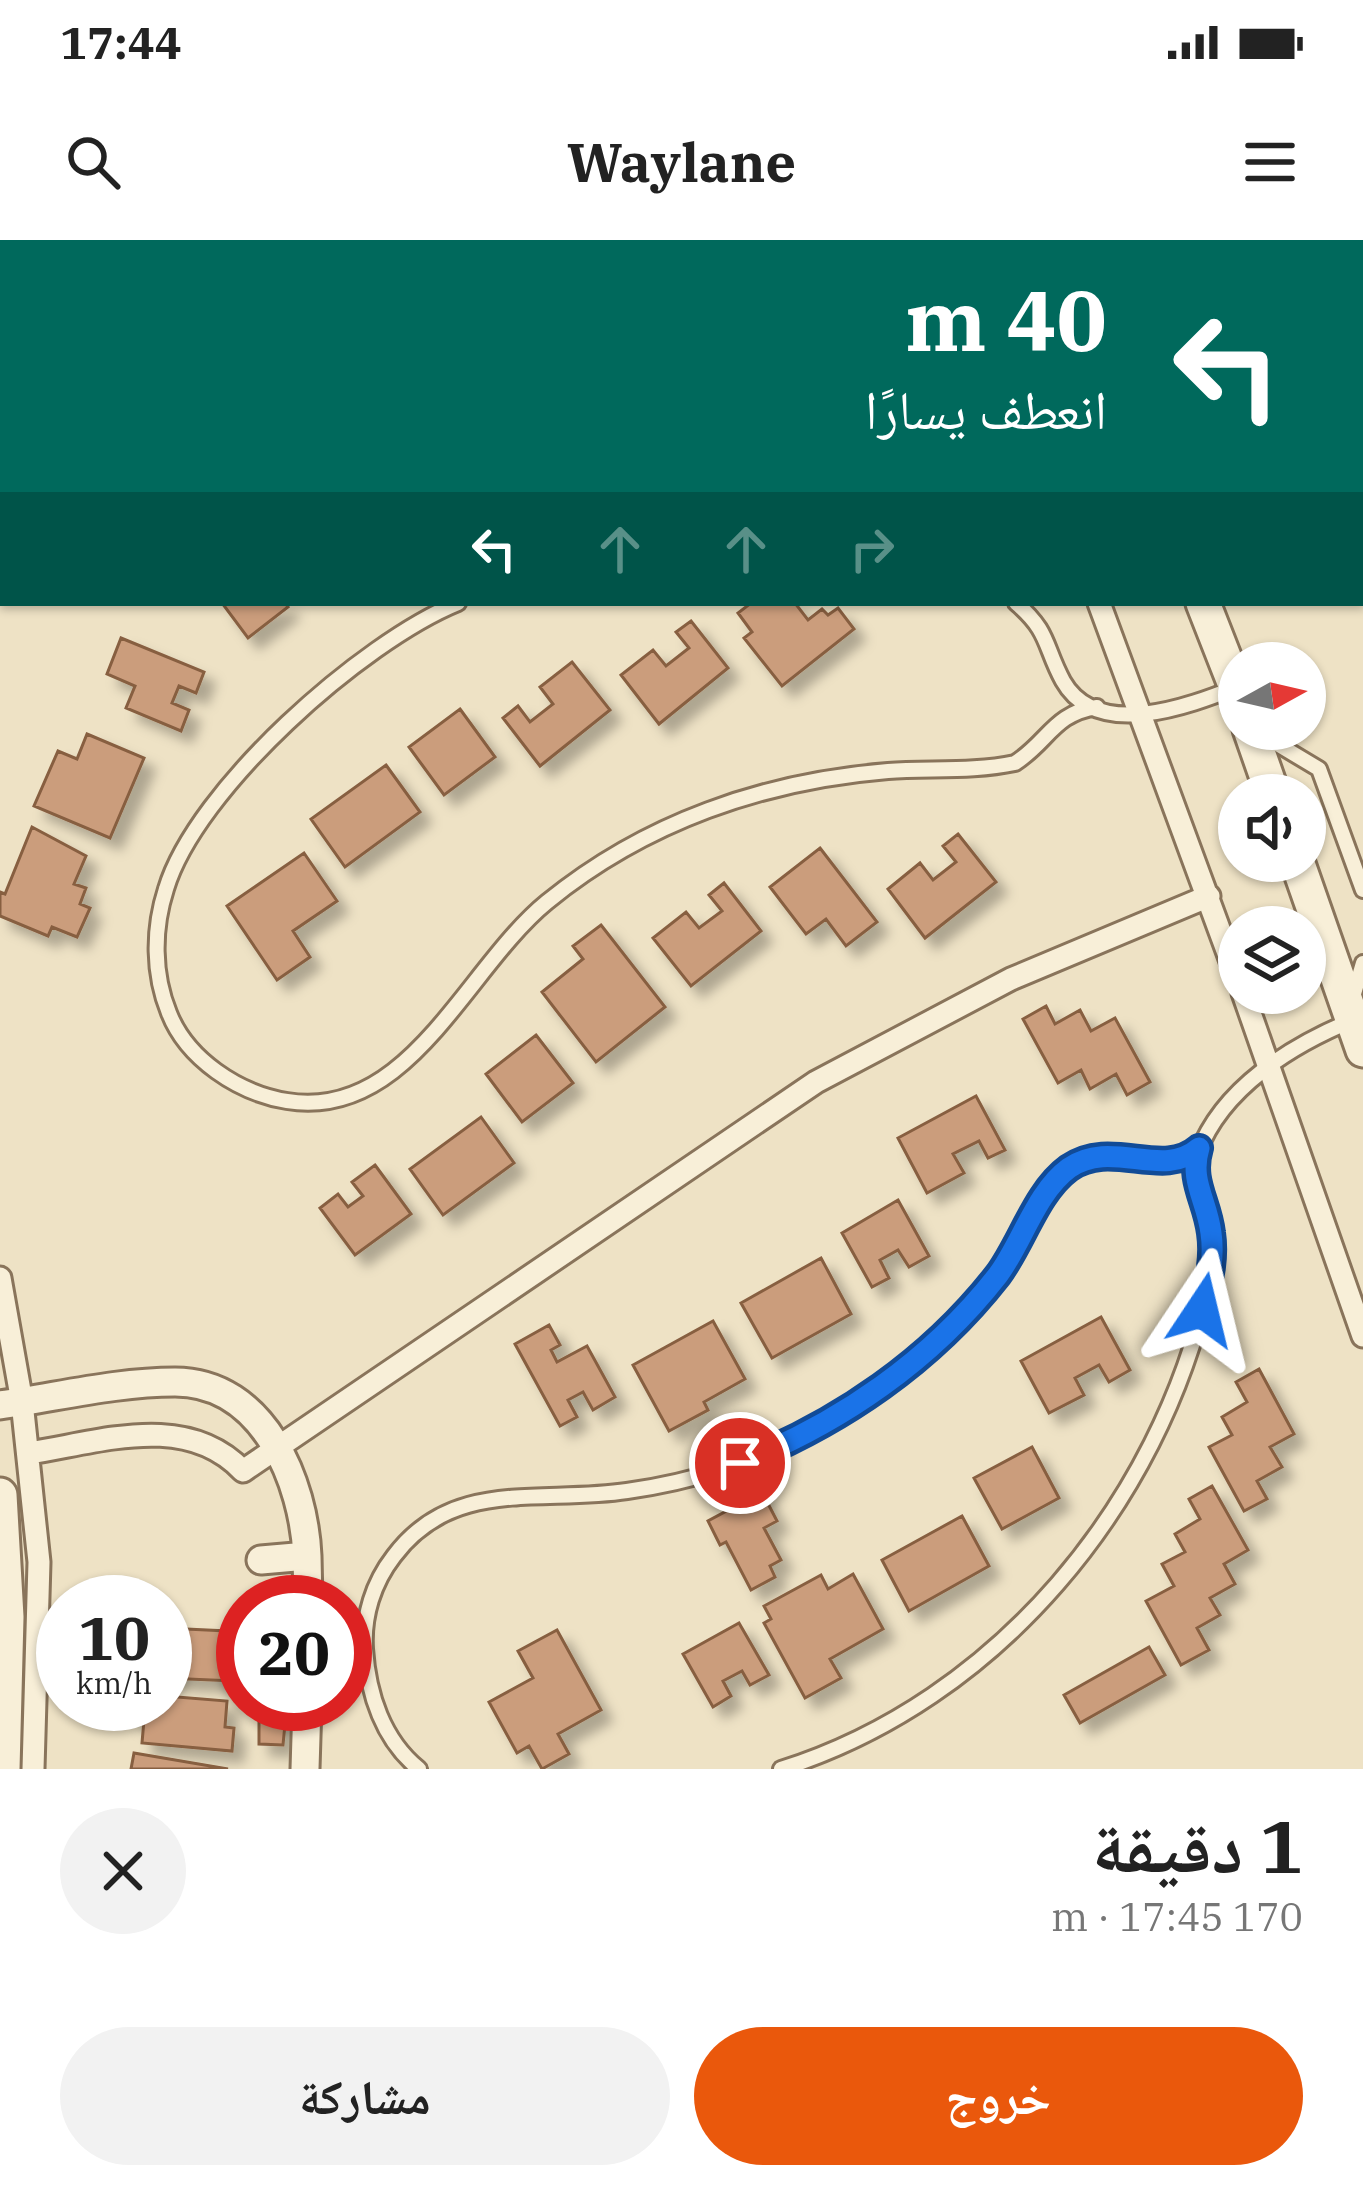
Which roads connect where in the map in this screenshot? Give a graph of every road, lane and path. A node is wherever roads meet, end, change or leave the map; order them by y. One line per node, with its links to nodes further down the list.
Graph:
1 (452, 606): 7 (lane)
2 (1019, 606): 7 (lane)
3 (1101, 606): 8 (street)
4 (1204, 606): 5 (street)
5 (1219, 642)
6 (1218, 697): 8 (lane)
7 (1097, 707): 8 (lane)
8 (1140, 713): 12 (street)
9 (1287, 750): 11 (lane)
10 (1304, 882): 16 (street)
11 (1363, 890)
12 (1208, 896): 13 (street); 22 (street)
13 (1218, 924)
14 (1363, 963): 16 (lane)
15 (1250, 1014): 17 (street)
16 (1355, 1026): 17 (lane)
17 (1269, 1067): 18 (lane); 20 (street)
18 (1199, 1148): 32 (lane); 33 (lane)
19 (0, 1277): 21 (street)
20 (1363, 1336)
21 (11, 1403): 22 (street); 23 (street)
22 (277, 1448): 23 (street); 25 (street)
23 (29, 1453): 30 (street)
24 (0, 1495): 29 (street)
25 (308, 1556): 26 (street); 27 (street)
26 (261, 1560)
27 (308, 1575)
28 (306, 1731): 31 (street)
29 (3, 1769)
30 (33, 1769)
31 (305, 1769)
32 (419, 1769)
33 (781, 1769)

